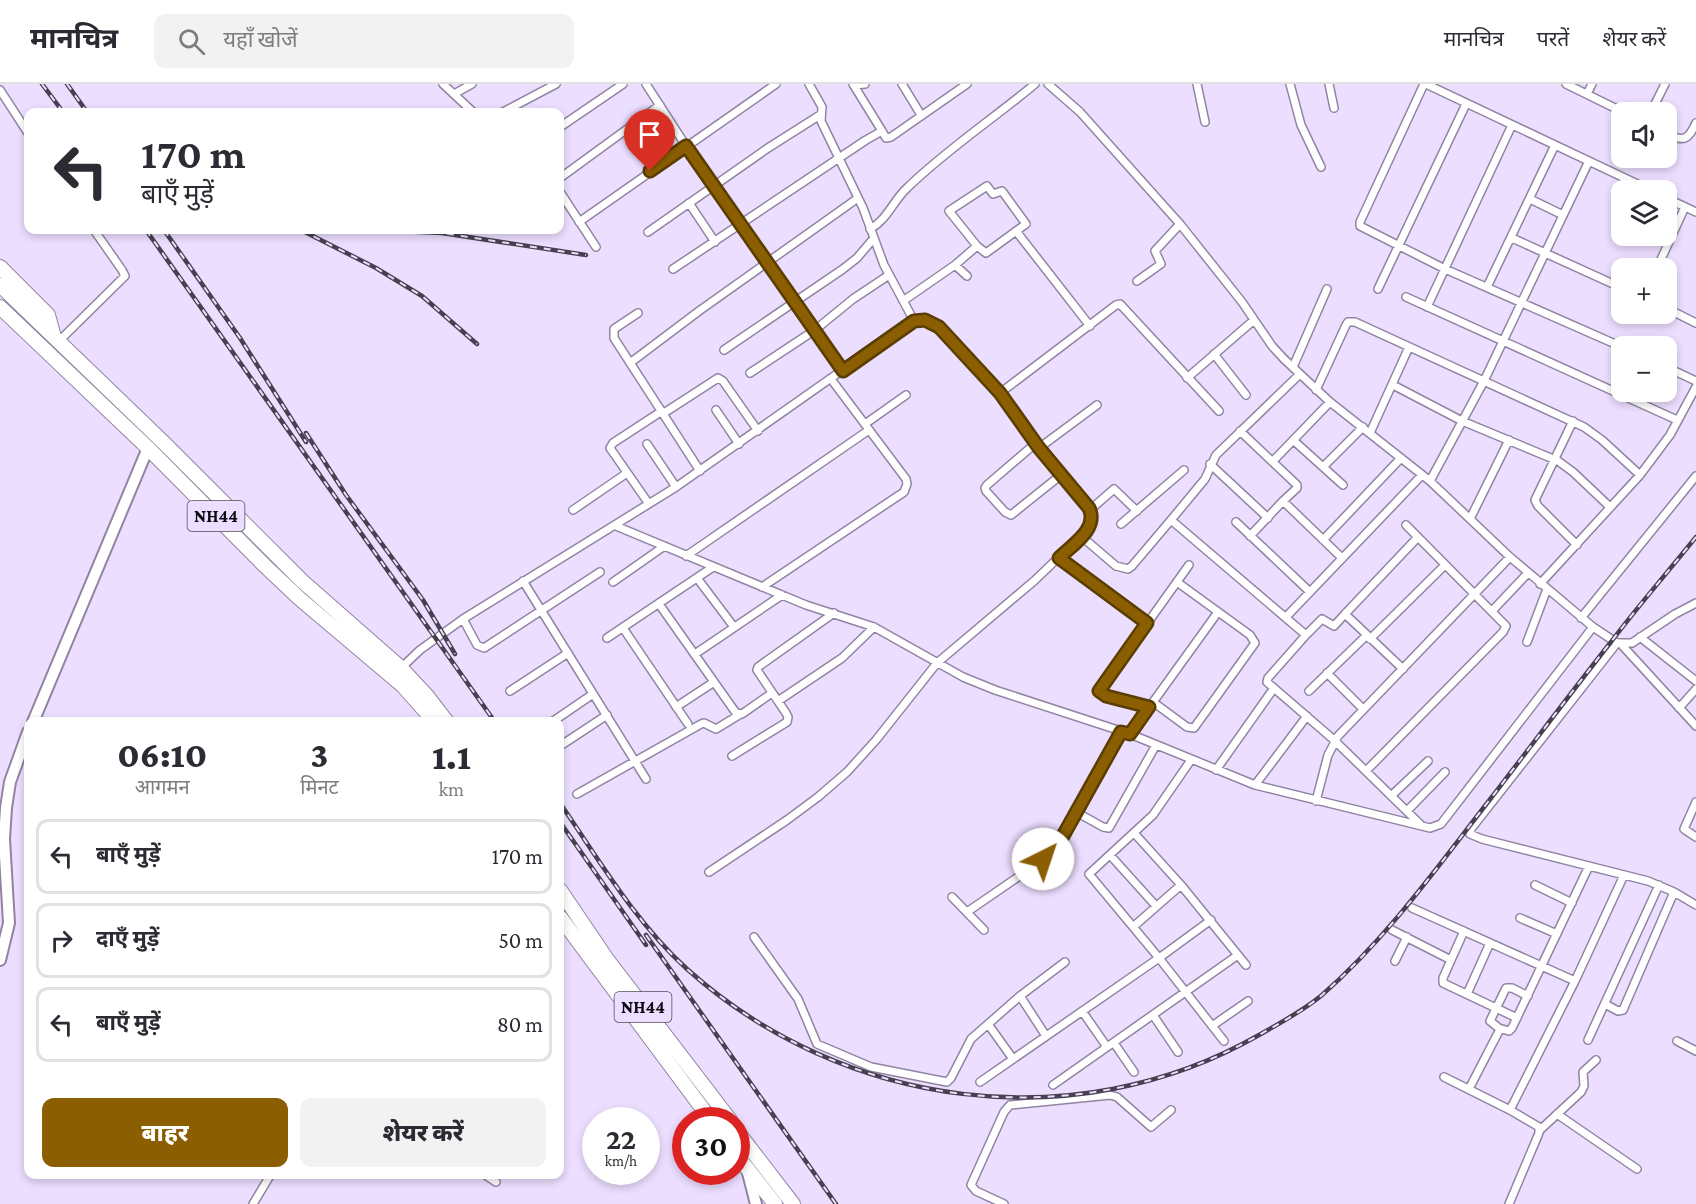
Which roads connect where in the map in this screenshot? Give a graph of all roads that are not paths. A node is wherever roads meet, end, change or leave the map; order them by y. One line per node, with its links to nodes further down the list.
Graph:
1 (443, 84): 22 (street)
2 (472, 84): 22 (street)
3 (556, 84): 29 (street)
4 (622, 84): 35 (street)
5 (646, 84): 26 (street)
6 (776, 84): 41 (street)
7 (809, 84): 31 (street)
8 (865, 84): 20 (street)
9 (902, 84): 32 (street)
10 (967, 84): 32 (street)
11 (1035, 84): 59 (street)
12 (1048, 84): 58 (street)
13 (1197, 84): 33 (street)
14 (1290, 84): 44 (street)
15 (1329, 84): 30 (street)
16 (1425, 84): 25 (street); 67 (street)
17 (1566, 84): 23 (street)
18 (1592, 84): 23 (street)
19 (1665, 84): 24 (street)
20 (853, 85): 38 (street)
21 (0, 90): 37 (street)
22 (454, 94): 28 (street)
23 (1587, 94): 27 (street)
24 (1656, 102)
25 (1466, 104): 36 (street); 67 (street)
26 (660, 105): 41 (street); 45 (street)
27 (1611, 106)
28 (469, 108)
29 (510, 108)
30 (1334, 108)
31 (820, 115): 42 (street); 47 (street)
32 (921, 115): 38 (street)
33 (1205, 122)
34 (1696, 123): 39 (street)
35 (564, 124)
36 (1512, 125): 40 (street); 75 (street)
37 (24, 127)
38 (882, 131): 42 (street)
39 (1677, 138)
40 (1555, 145): 43 (street); 50 (street)
41 (686, 146): 47 (street); 56 (street)
42 (838, 159): 49 (street); 57 (street)
43 (1589, 161): 46 (street); 55 (street)
44 (1321, 167)
45 (564, 175)
46 (1629, 180)
47 (714, 185): 51 (street); 57 (street)
48 (564, 198): 56 (street)
49 (858, 198): 59 (street); 71 (street)
50 (1530, 199): 55 (street); 64 (street)
51 (689, 203): 61 (street); 65 (street)
52 (1677, 203): 53 (street)
53 (1685, 207): 54 (street); 70 (street)
54 (1696, 212)
55 (1563, 215): 69 (street)
56 (579, 222): 68 (street)
57 (741, 224): 65 (street); 71 (street)
58 (1180, 224): 78 (street); 92 (street)
59 (870, 229): 63 (street)
60 (1016, 231): 66 (street); 66 (street); 95 (street)
61 (648, 232)
62 (97, 234): 97 (street)
63 (874, 238): 76 (street); 85 (street)
64 (1512, 238): 69 (street); 81 (street)
65 (715, 242): 74 (street)
66 (977, 246): 72 (street)
67 (1400, 246): 75 (street); 83 (street)
68 (596, 247)
69 (1545, 254): 79 (street); 87 (street)
70 (1662, 258)
71 (768, 263): 85 (street); 103 (street)
72 (955, 265): 77 (street); 86 (street)
73 (0, 267): 97 (highway)
74 (673, 269)
75 (1445, 269): 81 (street); 89 (street)
76 (890, 275): 86 (street); 96 (street)
77 (966, 276)
78 (1137, 281)
79 (1611, 283)
80 (0, 285): 97 (highway, NH44)
81 (1487, 287): 87 (street)
82 (1326, 289): 104 (street)
83 (1378, 289)
84 (1406, 297): 89 (street)
85 (794, 301): 96 (street); 101 (street)
86 (903, 301): 93 (street)
87 (1521, 303): 98 (street); 99 (street)
88 (0, 307): 137 (highway, NH44)
89 (1427, 307): 98 (street)
90 (638, 313): 103 (street)
91 (1677, 314): 94 (street)
92 (1254, 320): 102 (street); 104 (street)
93 (914, 321): 105 (street); 116 (street)
94 (1696, 323)
95 (1090, 326): 109 (street); 116 (street)
96 (815, 330): 105 (street); 106 (street)
97 (56, 340): 214 (highway, NH44)
98 (1503, 342): 111 (street); 124 (street)
99 (1611, 342)
100 (1409, 347): 111 (street); 113 (street); 115 (street)
101 (724, 350)
102 (1214, 354): 109 (street); 117 (street)
103 (630, 363): 123 (street)
104 (1293, 367): 108 (street)
105 (843, 371): 110 (street)
106 (750, 373)
107 (1677, 373): 112 (street)
108 (1300, 374): 115 (street); 130 (street)
109 (1187, 378): 122 (street)
110 (831, 379): 127 (street); 129 (street)
111 (1484, 381): 125 (street); 126 (street)
112 (1696, 381)
113 (1392, 385): 125 (street); 131 (street)
114 (1696, 387): 124 (street)
115 (1317, 390): 119 (street)
116 (1000, 393): 136 (street)
117 (1246, 394)
118 (906, 395): 127 (street)
119 (1330, 402): 128 (street); 132 (street)
120 (1097, 405): 136 (street)
121 (716, 410): 135 (street)
122 (1219, 411)
123 (663, 412): 129 (street); 144 (street); 145 (street)
124 (1677, 420): 148 (street)
125 (1462, 421): 133 (street); 150 (street)
126 (1573, 422): 139 (street); 148 (street)
127 (867, 427): 172 (street); 186 (street)
128 (1363, 427): 131 (street); 142 (street)
129 (758, 431): 135 (street)
130 (1240, 431): 140 (street); 141 (street)
131 (1370, 433): 138 (street)
132 (1293, 440): 140 (street); 142 (street)
133 (1509, 440): 139 (street); 160 (street)
134 (647, 444): 152 (street)
135 (739, 444): 144 (street)
136 (1038, 445): 146 (street); 146 (street)
137 (148, 448): 233 (street); 234 (highway, NH44)
138 (1401, 458): 147 (street); 169 (street)
139 (1554, 459): 155 (street); 170 (street)
140 (1273, 461): 153 (street)
141 (1210, 464): 159 (street); 161 (street)
142 (1323, 467): 151 (street)
143 (1184, 470): 158 (street)
144 (700, 471): 152 (street)
145 (627, 473): 154 (street); 156 (street)
146 (1061, 475): 157 (street)
147 (1422, 475): 150 (street); 175 (street)
148 (1640, 475): 155 (street)
149 (1696, 476): 198 (street)
150 (1430, 481): 160 (street)
151 (1343, 485)
152 (676, 487): 154 (street)
153 (1282, 501): 159 (street); 169 (street)
154 (649, 504): 165 (street)
155 (1610, 507): 170 (street)
156 (573, 510)
157 (1090, 510): 158 (street); 166 (street)
158 (1137, 511): 163 (street)
159 (1268, 518): 167 (street)
160 (1470, 519): 173 (street)
161 (1171, 520): 166 (street); 197 (street)
162 (1236, 522): 167 (street)
163 (1121, 525)
164 (1406, 525): 168 (street)
165 (615, 526): 171 (street); 182 (street)
166 (1082, 536): 174 (street)
167 (1251, 536): 187 (street)
168 (1418, 537): 177 (street); 196 (street)
169 (1323, 540): 175 (street)
170 (1577, 545): 185 (street)
171 (663, 547): 172 (street); 183 (street)
172 (687, 556): 178 (street)
173 (1510, 557): 180 (street); 188 (street)
174 (1059, 558): 200 (street); 213 (street)
175 (1342, 558): 187 (street)
176 (1189, 565): 184 (street)
177 (1445, 565): 188 (street); 206 (street)
178 (713, 567): 181 (street); 186 (street)
179 (600, 572): 192 (street)
180 (1528, 573): 185 (street); 193 (street)
181 (697, 578): 191 (street); 201 (street)
182 (523, 581): 192 (street); 199 (street)
183 (613, 582)
184 (1177, 582): 194 (street); 200 (street)
185 (1544, 586): 198 (street); 209 (street)
186 (762, 587): 189 (street)
187 (1310, 592): 197 (street)
188 (1476, 594): 193 (street); 215 (street)
189 (782, 595): 195 (street); 201 (street)
190 (1696, 603): 207 (street)
191 (659, 604): 204 (street); 212 (street)
192 (541, 610): 199 (street); 211 (street)
193 (1492, 611): 250 (street)
194 (1218, 612): 226 (street); 226 (street)
195 (834, 613): 202 (street); 223 (street)
196 (1345, 614): 205 (street); 206 (street)
197 (1286, 617): 205 (street)
198 (1581, 618): 203 (street)
199 (463, 619): 214 (street)
200 (1147, 623): 226 (street)
201 (734, 627): 212 (street)
202 (873, 627): 213 (street); 225 (street)
203 (1593, 627): 210 (street); 260 (street)
204 (623, 628): 208 (street); 227 (street)
205 (1306, 635): 219 (street)
206 (1369, 637): 215 (street); 216 (street)
207 (1641, 637): 210 (street); 217 (street)
208 (607, 639)
209 (1527, 642)
210 (1619, 643): 228 (street); 264 (street)
211 (568, 653): 221 (street); 224 (street)
212 (695, 654): 218 (street)
213 (937, 663): 239 (street); 265 (street)
214 (401, 668): 235 (highway, NH44)
215 (1403, 669): 229 (street)
216 (1327, 673): 222 (street); 229 (street)
217 (1696, 681)
218 (714, 682): 227 (street); 230 (street)
219 (1274, 688): 232 (street); 249 (street)
220 (1696, 689): 228 (street)
221 (510, 691)
222 (1309, 691)
223 (772, 693): 225 (street); 230 (street)
224 (593, 694): 231 (street); 236 (street)
225 (778, 701): 245 (street)
226 (1151, 705): 240 (street)
227 (676, 707): 237 (street)
228 (1679, 708): 238 (street)
229 (1363, 709): 241 (street)
230 (739, 715): 248 (street)
231 (607, 716): 243 (street); 248 (street)
232 (1307, 716): 241 (street); 253 (street)
233 (35, 717)
234 (431, 717)
235 (443, 717)
236 (559, 717)
237 (688, 724)
238 (1696, 726)
239 (1121, 732): 240 (street); 259 (street)
240 (1130, 734): 244 (street)
241 (1334, 740): 250 (street); 256 (street)
242 (24, 743): 291 (street)
243 (564, 743)
244 (1155, 745): 246 (street); 259 (street)
245 (732, 756)
246 (1191, 760): 249 (street); 261 (street)
247 (1428, 761): 255 (street)
248 (636, 762): 252 (street); 254 (street)
249 (1216, 770): 253 (street)
250 (1366, 771): 255 (street)
251 (1445, 772): 258 (street)
252 (646, 779)
253 (1255, 785): 256 (street)
254 (577, 794)
255 (1391, 796): 258 (street)
256 (1316, 801): 260 (street)
257 (1696, 802): 262 (street)
258 (1407, 811): 260 (street)
259 (1076, 812): 277 (street)
260 (1422, 826)
261 (1135, 834): 263 (street); 267 (street)
262 (1696, 837)
263 (1110, 855): 275 (street); 281 (street)
264 (1589, 866): 266 (street); 273 (street)
265 (709, 872)
266 (1624, 875): 269 (street); 297 (street)
267 (1181, 885): 275 (street); 280 (street)
268 (1535, 885): 273 (street)
269 (1659, 885): 270 (street); 303 (street)
270 (1674, 892): 274 (street); 303 (street)
271 (564, 896): 327 (highway, NH44)
272 (952, 897): 277 (street)
273 (1572, 903): 285 (street)
274 (1696, 905)
275 (1156, 906): 281 (street)
276 (1412, 909): 284 (street)
277 (967, 912): 282 (street)
278 (1520, 918): 285 (street)
279 (564, 921): 326 (highway, NH44)
280 (1211, 921): 289 (street); 290 (street)
281 (1133, 927): 290 (street)
282 (984, 930)
283 (1392, 930): 287 (street)
284 (1464, 931): 288 (street); 292 (street)
285 (1557, 934): 296 (street)
286 (754, 937): 308 (street)
287 (1407, 937): 292 (street); 294 (street)
288 (1490, 943): 296 (street); 299 (street)
289 (1238, 956): 295 (street); 298 (street)
290 (1159, 957): 298 (street); 305 (street)
291 (0, 960)
292 (1451, 960): 299 (street)
293 (1065, 962): 300 (street)
294 (1395, 962)
295 (1246, 965)
296 (1542, 966): 297 (street); 301 (street)
297 (1575, 981): 329 (street)
298 (1185, 992): 306 (street); 309 (street)
299 (1467, 994): 304 (street)
300 (1020, 996): 308 (street); 311 (street)
301 (1528, 996): 304 (street); 307 (street)
302 (1248, 1002): 309 (street)
303 (1605, 1005): 312 (street)
304 (1496, 1008): 307 (street); 310 (street)
305 (1082, 1011): 311 (street); 316 (street)
306 (1153, 1015): 315 (street); 318 (street)
307 (1517, 1018): 310 (street)
308 (988, 1024): 319 (street)
309 (1212, 1026): 313 (street)
310 (1500, 1029): 325 (street)
311 (1046, 1036): 319 (street)
312 (1588, 1040)
313 (1224, 1041)
314 (1677, 1041): 317 (street)
315 (1114, 1042): 316 (street); 321 (street)
316 (1107, 1047): 324 (street)
317 (1696, 1051)
318 (1178, 1052)
319 (1013, 1059): 323 (street)
320 (1596, 1060): 330 (street)
321 (1134, 1072)
322 (1444, 1077): 325 (street)
323 (980, 1082)
324 (1053, 1085)
325 (1469, 1089): 329 (street)
326 (701, 1107)
327 (720, 1107)
328 (1171, 1110): 343 (street)
329 (1510, 1110): 331 (street)
330 (1557, 1114): 331 (street); 333 (street)
331 (1540, 1130): 344 (street)
332 (750, 1148): 342 (highway)
333 (1637, 1168)
334 (750, 1171): 341 (highway)
335 (268, 1179): 339 (street)
336 (492, 1179): 338 (street)
337 (750, 1179): 340 (street)
338 (496, 1182)
339 (253, 1204)
340 (756, 1204)
341 (775, 1204)
342 (793, 1204)
343 (1004, 1204)
344 (1509, 1204)

